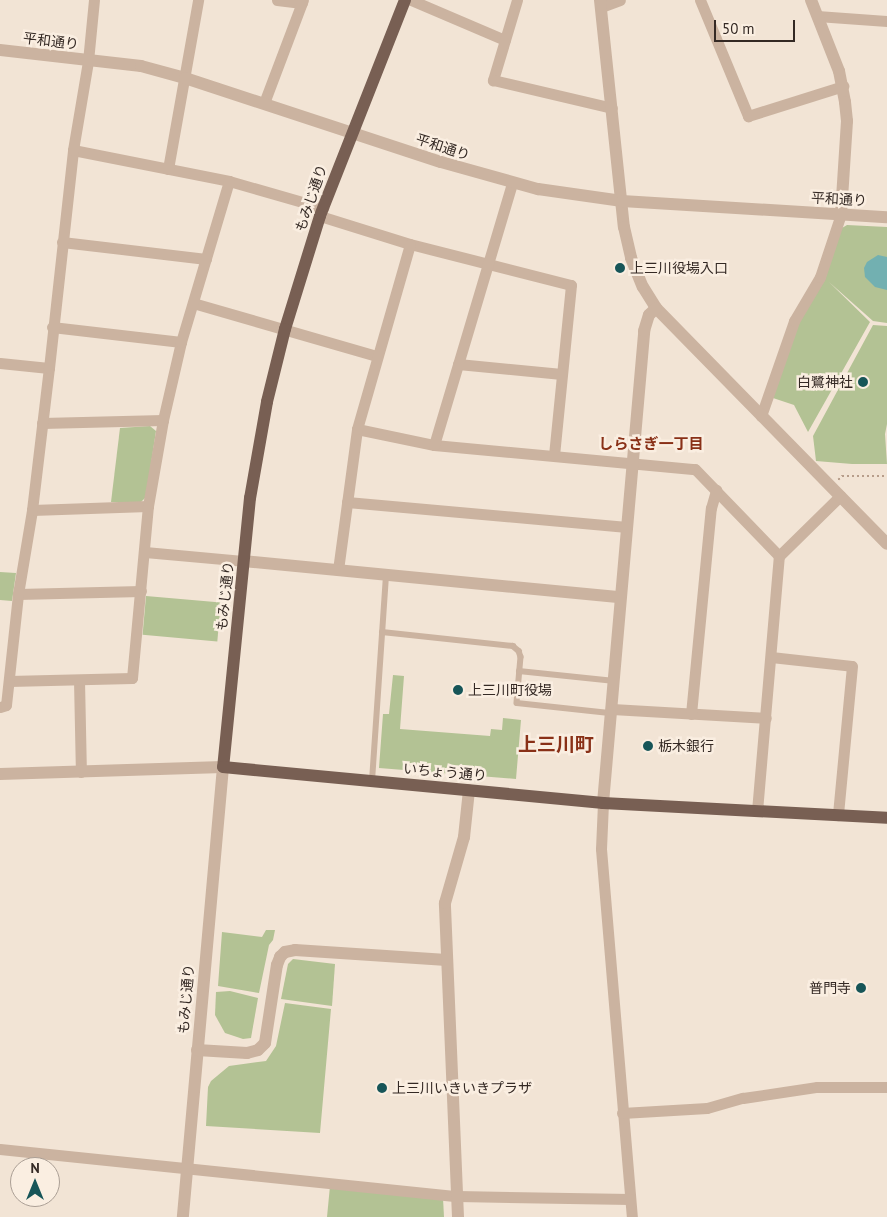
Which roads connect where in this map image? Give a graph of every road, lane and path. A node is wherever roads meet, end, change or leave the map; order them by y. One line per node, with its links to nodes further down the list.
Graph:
1 (94, 0): 16 (street)
2 (198, 0): 17 (street)
3 (277, 0): 10 (street)
4 (405, 0): 21 (main road, もみじ通り)
5 (412, 0): 14 (street)
6 (517, 0): 14 (street)
7 (620, 0): 11 (street)
8 (700, 0): 18 (street)
9 (811, 0): 12 (street)
10 (302, 1): 19 (street)
11 (600, 4): 20 (street)
12 (817, 16): 13 (street); 18 (street)
13 (887, 21)
14 (505, 40): 20 (street)
15 (0, 50): 16 (street, 平和通り)
16 (88, 61): 17 (street, 平和通り); 22 (street)
17 (186, 78): 19 (street, 平和通り); 23 (street)
18 (843, 86): 28 (street)
19 (264, 103): 21 (street, 平和通り)
20 (612, 108): 26 (street)
21 (351, 132): 25 (street, 平和通り); 27 (main road, もみじ通り)
22 (73, 150): 23 (street); 30 (street)
23 (168, 168): 24 (street)
24 (229, 181): 27 (street); 32 (street)
25 (512, 184): 26 (street, 平和通り); 33 (street)
26 (622, 201): 28 (street, 平和通り); 35 (street)
27 (321, 212): 31 (street); 37 (main road, もみじ通り)
28 (842, 214): 29 (street, 平和通り); 44 (street)
29 (887, 217)
30 (62, 242): 32 (street); 36 (street)
31 (410, 244): 33 (street); 39 (street)
32 (206, 259): 34 (street)
33 (488, 264): 41 (street); 43 (street)
34 (193, 303): 37 (street); 38 (street)
35 (656, 308): 44 (street); 50 (street)
36 (52, 327): 38 (street); 42 (street)
37 (285, 329): 39 (street); 62 (main road, もみじ通り)
38 (181, 342): 45 (street)
39 (377, 356): 47 (street)
40 (0, 363): 42 (street)
41 (458, 364): 43 (street); 48 (street)
42 (49, 368): 46 (street)
43 (562, 374): 49 (street)
44 (761, 416): 54 (street)
45 (162, 420): 46 (street); 56 (street)
46 (42, 423): 57 (street)
47 (357, 429): 48 (street); 55 (street)
48 (434, 445): 49 (street)
49 (554, 455): 50 (street)
50 (633, 464): 53 (street); 58 (street)
51 (887, 476): 52 (path)
52 (836, 482)
53 (716, 490): 61 (street); 76 (street)
54 (840, 496): 59 (street); 61 (street)
55 (347, 502): 58 (street); 63 (street)
56 (148, 506): 57 (street); 60 (street)
57 (32, 510): 66 (street)
58 (627, 526): 67 (street)
59 (887, 544)
60 (144, 552): 62 (street); 65 (street)
61 (779, 556): 69 (street)
62 (243, 561): 63 (street); 78 (main road, もみじ通り)
63 (338, 570): 64 (street)
64 (386, 574): 67 (street); 68 (lane)
65 (141, 591): 66 (street); 71 (street)
66 (18, 594): 72 (street)
67 (620, 597): 73 (street)
68 (382, 632): 70 (lane); 81 (lane)
69 (771, 657): 77 (street); 85 (street)
70 (520, 672): 73 (lane); 75 (lane)
71 (79, 680): 72 (street); 79 (street)
72 (9, 681): 74 (street)
73 (614, 681): 75 (street)
74 (0, 707)
75 (612, 711): 76 (street); 83 (street)
76 (691, 714): 77 (street)
77 (766, 718): 84 (street)
78 (223, 767): 79 (street, いちょう通り); 81 (main road, いちょう通り); 88 (street, もみじ通り)
79 (81, 772): 80 (street, いちょう通り)
80 (0, 774)
81 (372, 781): 82 (main road, いちょう通り)
82 (469, 790): 83 (main road, いちょう通り); 87 (street)
83 (603, 803): 84 (main road, いちょう通り); 90 (street)
84 (757, 811): 85 (main road, いちょう通り)
85 (838, 815): 86 (main road, いちょう通り)
86 (887, 818)
87 (447, 960): 88 (street); 93 (street)
88 (197, 1050): 92 (street, もみじ通り)
89 (887, 1087): 90 (street)
90 (622, 1113): 94 (street)
91 (0, 1149): 92 (street)
92 (187, 1168): 93 (street); 95 (street, もみじ通り)
93 (457, 1196): 94 (street); 96 (street)
94 (630, 1199): 97 (street)
95 (182, 1217)
96 (458, 1217)
97 (632, 1217)

